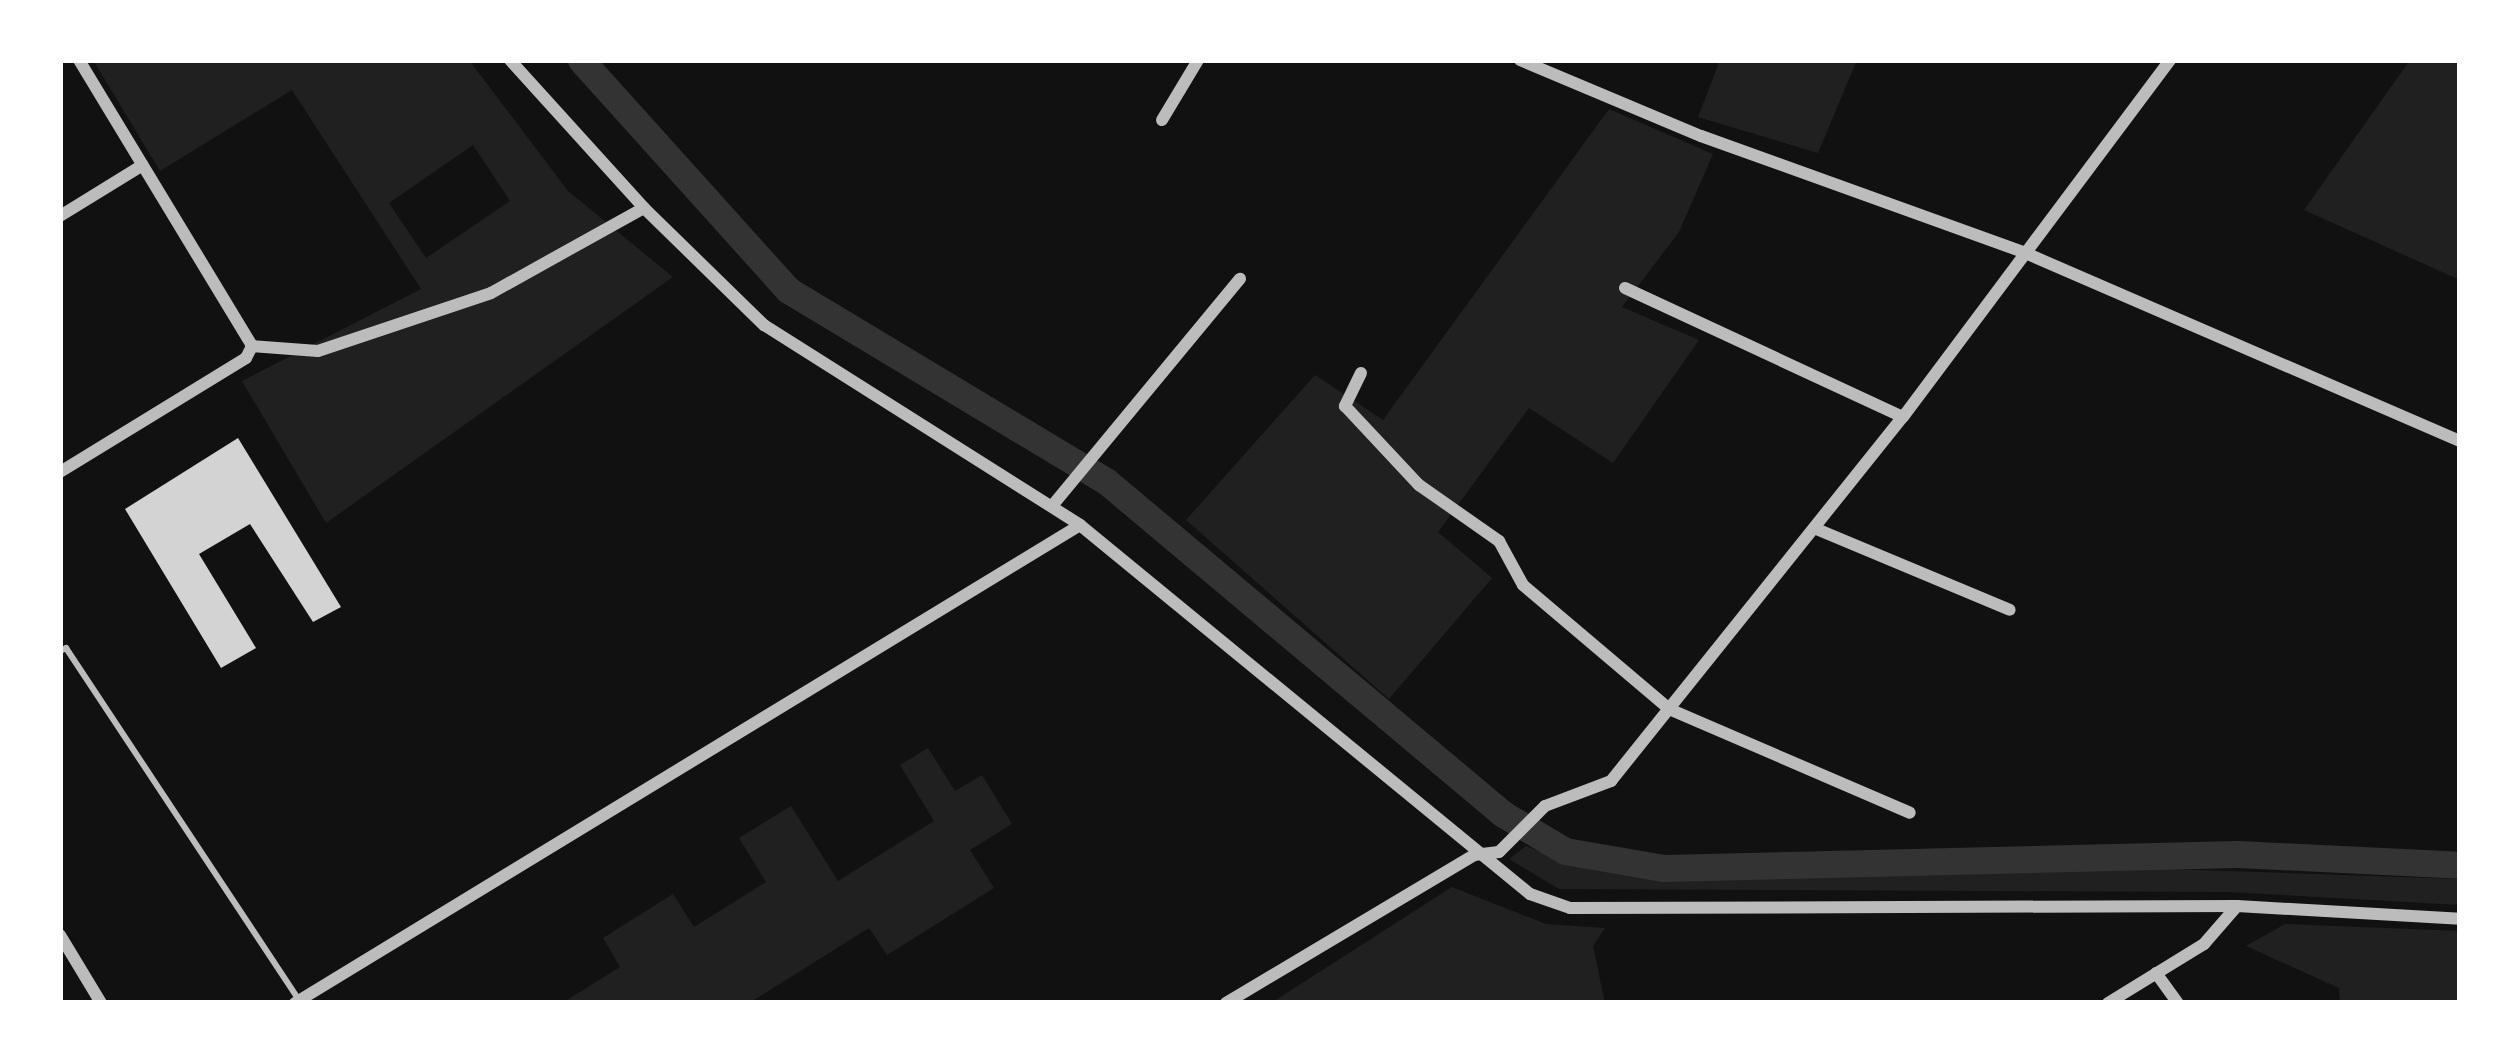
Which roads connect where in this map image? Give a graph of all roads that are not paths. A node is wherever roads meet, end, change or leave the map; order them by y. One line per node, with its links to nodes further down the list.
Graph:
1 (79, 60): 7 (street)
2 (510, 60): 8 (street)
3 (1198, 60): 6 (street)
4 (1520, 60): 10 (street)
5 (2170, 60): 10 (street)
6 (1162, 120)
7 (142, 165): 9 (street); 13 (street)
8 (644, 208): 13 (street); 18 (street)
9 (60, 216)
10 (2023, 252): 15 (street); 16 (street)
11 (1240, 279): 18 (street)
12 (1624, 288): 15 (street)
13 (252, 346): 17 (street)
14 (1361, 374): 23 (street)
15 (1903, 417): 20 (street)
16 (2460, 441)
17 (60, 472)
18 (1052, 506): 19 (street)
19 (1080, 526): 25 (street); 30 (street)
20 (1814, 528): 21 (street); 23 (street)
21 (2010, 610)
22 (60, 651): 30 (lane)
23 (1669, 709): 24 (street); 25 (street)
24 (1910, 813)
25 (1474, 855): 26 (street); 32 (street)
26 (2236, 906): 27 (street); 29 (street)
27 (2460, 920)
28 (60, 935): 31 (street)
29 (2156, 973): 33 (street); 34 (street)
30 (298, 1002)
31 (101, 1003)
32 (1226, 1003)
33 (2108, 1003)
34 (2178, 1003)

